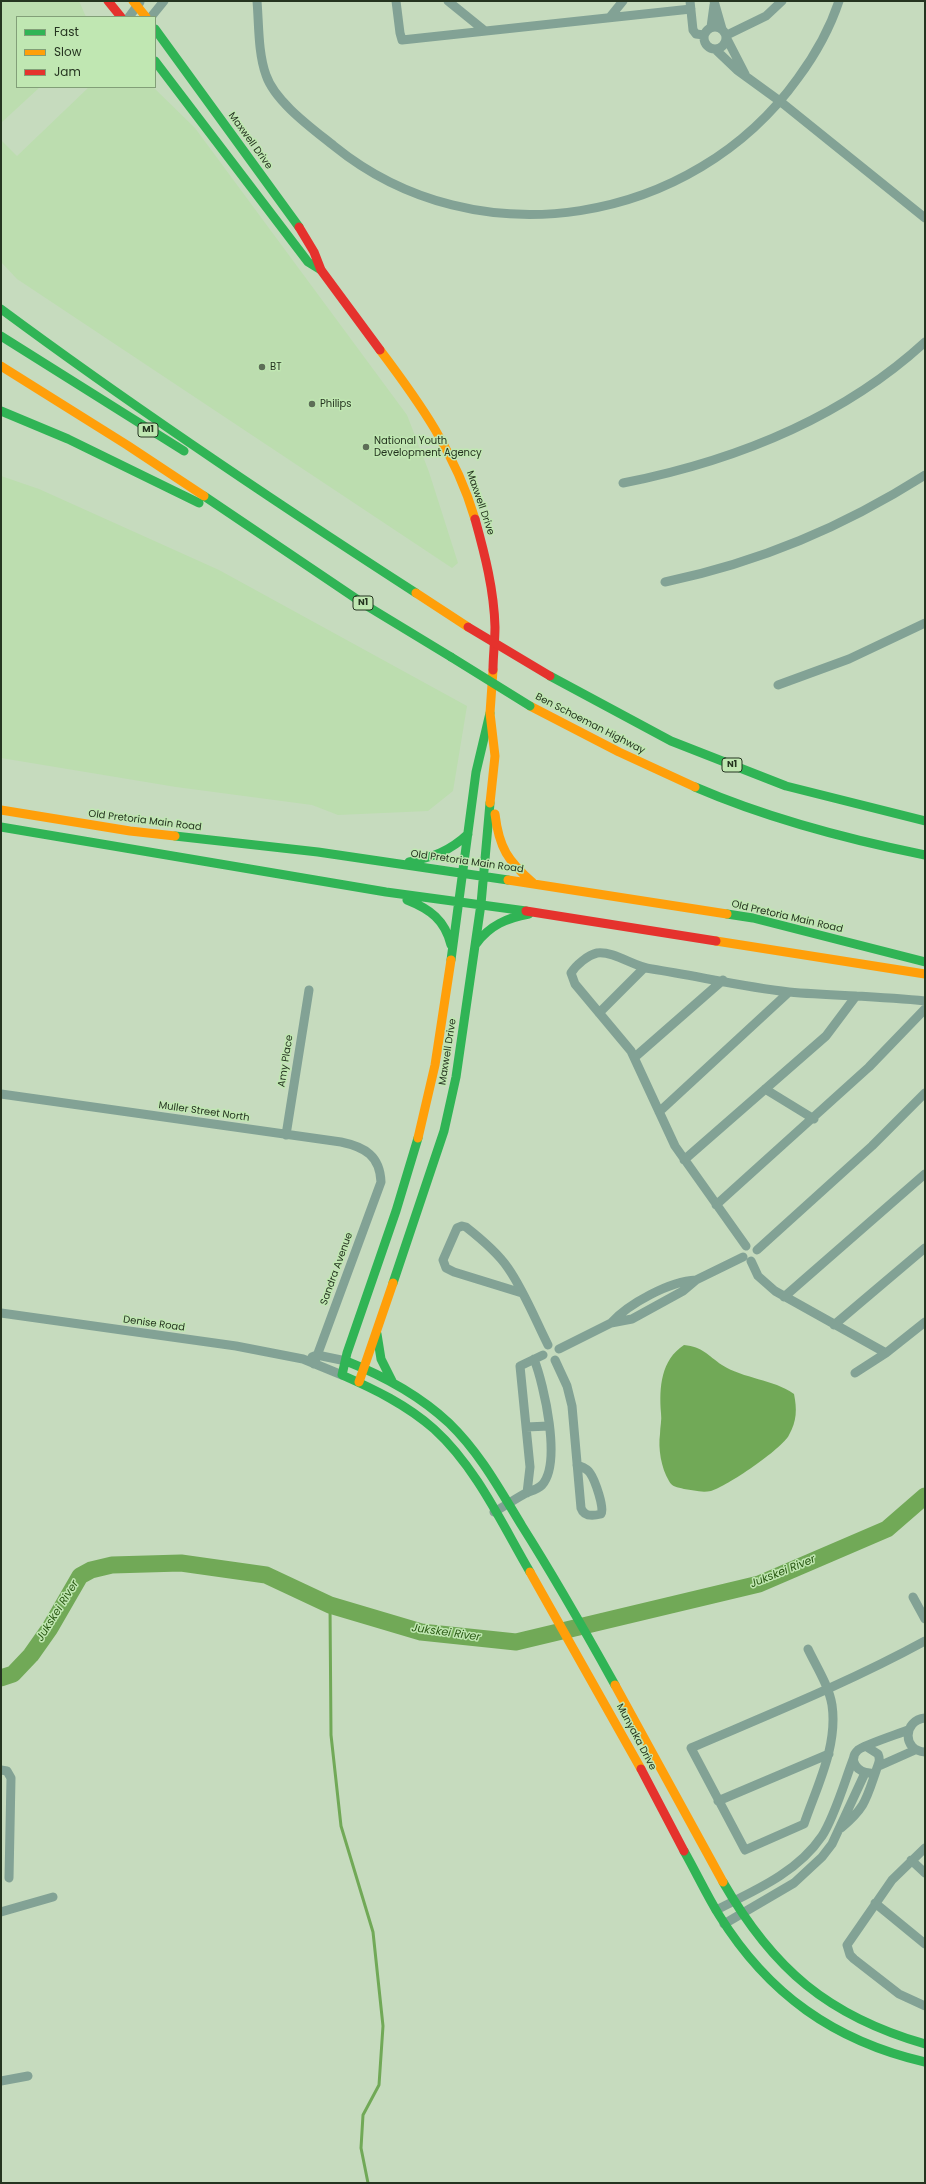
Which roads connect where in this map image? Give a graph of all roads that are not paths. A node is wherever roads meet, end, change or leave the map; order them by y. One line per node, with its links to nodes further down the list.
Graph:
1 (108, 1): 12 (main road)
2 (164, 1): 15 (street)
3 (257, 1): 25 (street)
4 (396, 1): 19 (street)
5 (448, 1): 19 (street)
6 (623, 1): 16 (street)
7 (782, 1): 20 (street)
8 (839, 1): 25 (street)
9 (137, 2): 13 (street); 14 (main road)
10 (714, 3): 17 (street); 20 (street)
11 (691, 5): 16 (street); 21 (street)
12 (119, 16)
13 (130, 16)
14 (145, 16)
15 (153, 16)
16 (610, 17): 19 (street)
17 (711, 27): 20 (street); 21 (street)
18 (156, 30): 27 (main road, Maxwell Drive)
19 (485, 31)
20 (725, 34): 22 (street); 24 (street)
21 (704, 35): 22 (street)
22 (716, 50): 24 (street)
23 (156, 63): 27 (main road, Maxwell Drive)
24 (746, 75): 25 (street)
25 (781, 102): 26 (street)
26 (925, 218)
27 (321, 270): 40 (main road, Maxwell Drive)
28 (1, 309): 35 (main road)
29 (1, 336): 35 (main road, M1)
30 (925, 342): 34 (street)
31 (1, 366): 36 (main road, M1)
32 (1, 412): 36 (main road)
33 (925, 475): 37 (street)
34 (623, 483)
35 (299, 518): 43 (main road, N1, bridge)
36 (276, 545): 46 (main road, Ben Schoeman Highway / N1, bridge)
37 (665, 582)
38 (925, 623): 39 (street)
39 (778, 685)
40 (490, 713): 41 (main road, Maxwell Drive); 45 (main road, Maxwell Drive)
41 (493, 783): 49 (main road, Maxwell Drive); 50 (main road)
42 (1, 810): 47 (main road, Old Pretoria Main Road)
43 (925, 821)
44 (1, 827): 51 (main road)
45 (468, 834): 47 (main road); 48 (main road, Maxwell Drive)
46 (925, 855)
47 (400, 864): 48 (main road, Old Pretoria Main Road)
48 (462, 873): 49 (main road, Old Pretoria Main Road); 52 (main road, Maxwell Drive)
49 (482, 876): 50 (main road, Old Pretoria Main Road); 53 (main road, Maxwell Drive)
50 (533, 883): 57 (main road, Old Pretoria Main Road)
51 (386, 892): 52 (main road); 56 (main road)
52 (459, 902): 53 (main road); 56 (main road, Maxwell Drive)
53 (481, 904): 54 (main road); 55 (main road, Maxwell Drive)
54 (536, 912): 55 (main road); 59 (main road)
55 (475, 946): 89 (main road, Maxwell Drive)
56 (452, 950): 97 (main road, Maxwell Drive)
57 (925, 962)
58 (644, 968): 60 (street); 66 (street); 66 (street)
59 (925, 974)
60 (723, 980): 62 (street); 67 (street)
61 (309, 990): 73 (street, Amy Place)
62 (789, 992): 63 (street); 71 (street)
63 (856, 996): 64 (street); 68 (street)
64 (925, 1001)
65 (925, 1008): 72 (street)
66 (599, 1013): 67 (street)
67 (635, 1057): 71 (street)
68 (765, 1089): 72 (street); 74 (street)
69 (925, 1093): 80 (street)
70 (1, 1094): 73 (street, Muller Street North)
71 (659, 1112): 74 (street)
72 (814, 1119): 77 (street)
73 (286, 1136): 76 (street, Muller Street North)
74 (684, 1160): 77 (street)
75 (925, 1174): 84 (street)
76 (381, 1182): 95 (street, Sandra Avenue)
77 (716, 1205): 78 (street)
78 (746, 1246): 80 (street); 81 (street)
79 (925, 1248): 88 (street)
80 (757, 1250): 81 (street)
81 (747, 1259): 82 (street); 84 (street)
82 (696, 1280): 87 (street); 87 (street)
83 (522, 1293): 83 (street); 90 (street)
84 (784, 1297): 88 (street)
85 (1, 1313): 95 (street, Denise Road)
86 (925, 1322): 92 (street)
87 (611, 1323): 91 (street)
88 (834, 1325): 92 (street)
89 (376, 1329): 98 (main road, Maxwell Drive); 102 (main road)
90 (548, 1344): 91 (street); 93 (street)
91 (559, 1349): 96 (street)
92 (886, 1353): 99 (street)
93 (543, 1355): 94 (street); 96 (street)
94 (534, 1359): 103 (street); 104 (street)
95 (315, 1360): 97 (street, Denise Road); 100 (street)
96 (554, 1360): 105 (street)
97 (346, 1361): 98 (main road, Munyaka Drive); 100 (main road, Maxwell Drive)
98 (364, 1368): 101 (main road, Maxwell Drive); 102 (main road, Munyaka Drive)
99 (855, 1373)
100 (342, 1375): 101 (main road, Munyaka Drive)
101 (359, 1382): 108 (main road, Munyaka Drive)
102 (393, 1383): 107 (main road, Munyaka Drive)
103 (549, 1426): 104 (street); 106 (street)
104 (526, 1427): 106 (street)
105 (577, 1465): 105 (street)
106 (527, 1493): 107 (street)
107 (510, 1504): 108 (street); 131 (main road, Munyaka Drive)
108 (494, 1512): 133 (main road, Munyaka Drive)
109 (913, 1598): 110 (street)
110 (925, 1619)
111 (925, 1641): 113 (street)
112 (808, 1649): 113 (street)
113 (826, 1689): 119 (street); 124 (street)
114 (925, 1717): 115 (street)
115 (908, 1730): 116 (street); 117 (street)
116 (867, 1747): 120 (street); 121 (street)
117 (915, 1750): 118 (street); 121 (street)
118 (925, 1752)
119 (829, 1754): 124 (street); 124 (street)
120 (854, 1757): 123 (street); 131 (street)
121 (877, 1767): 123 (street); 125 (street)
122 (1, 1770): 129 (street)
123 (865, 1773): 125 (street)
124 (718, 1801)
125 (838, 1830): 135 (street)
126 (925, 1848): 127 (street)
127 (911, 1860): 128 (street); 132 (street)
128 (925, 1873)
129 (8, 1878)
130 (53, 1897): 134 (street)
131 (733, 1901): 133 (street); 135 (main road, Munyaka Drive)
132 (875, 1904): 137 (street); 138 (street)
133 (716, 1910): 136 (main road, Munyaka Drive)
134 (1, 1912)
135 (742, 1914): 136 (street); 139 (main road, Munyaka Drive)
136 (724, 1924): 140 (main road, Munyaka Drive)
137 (925, 1944)
138 (925, 2006)
139 (925, 2044)
140 (925, 2062)
141 (28, 2076): 142 (street)
142 (1, 2081)

